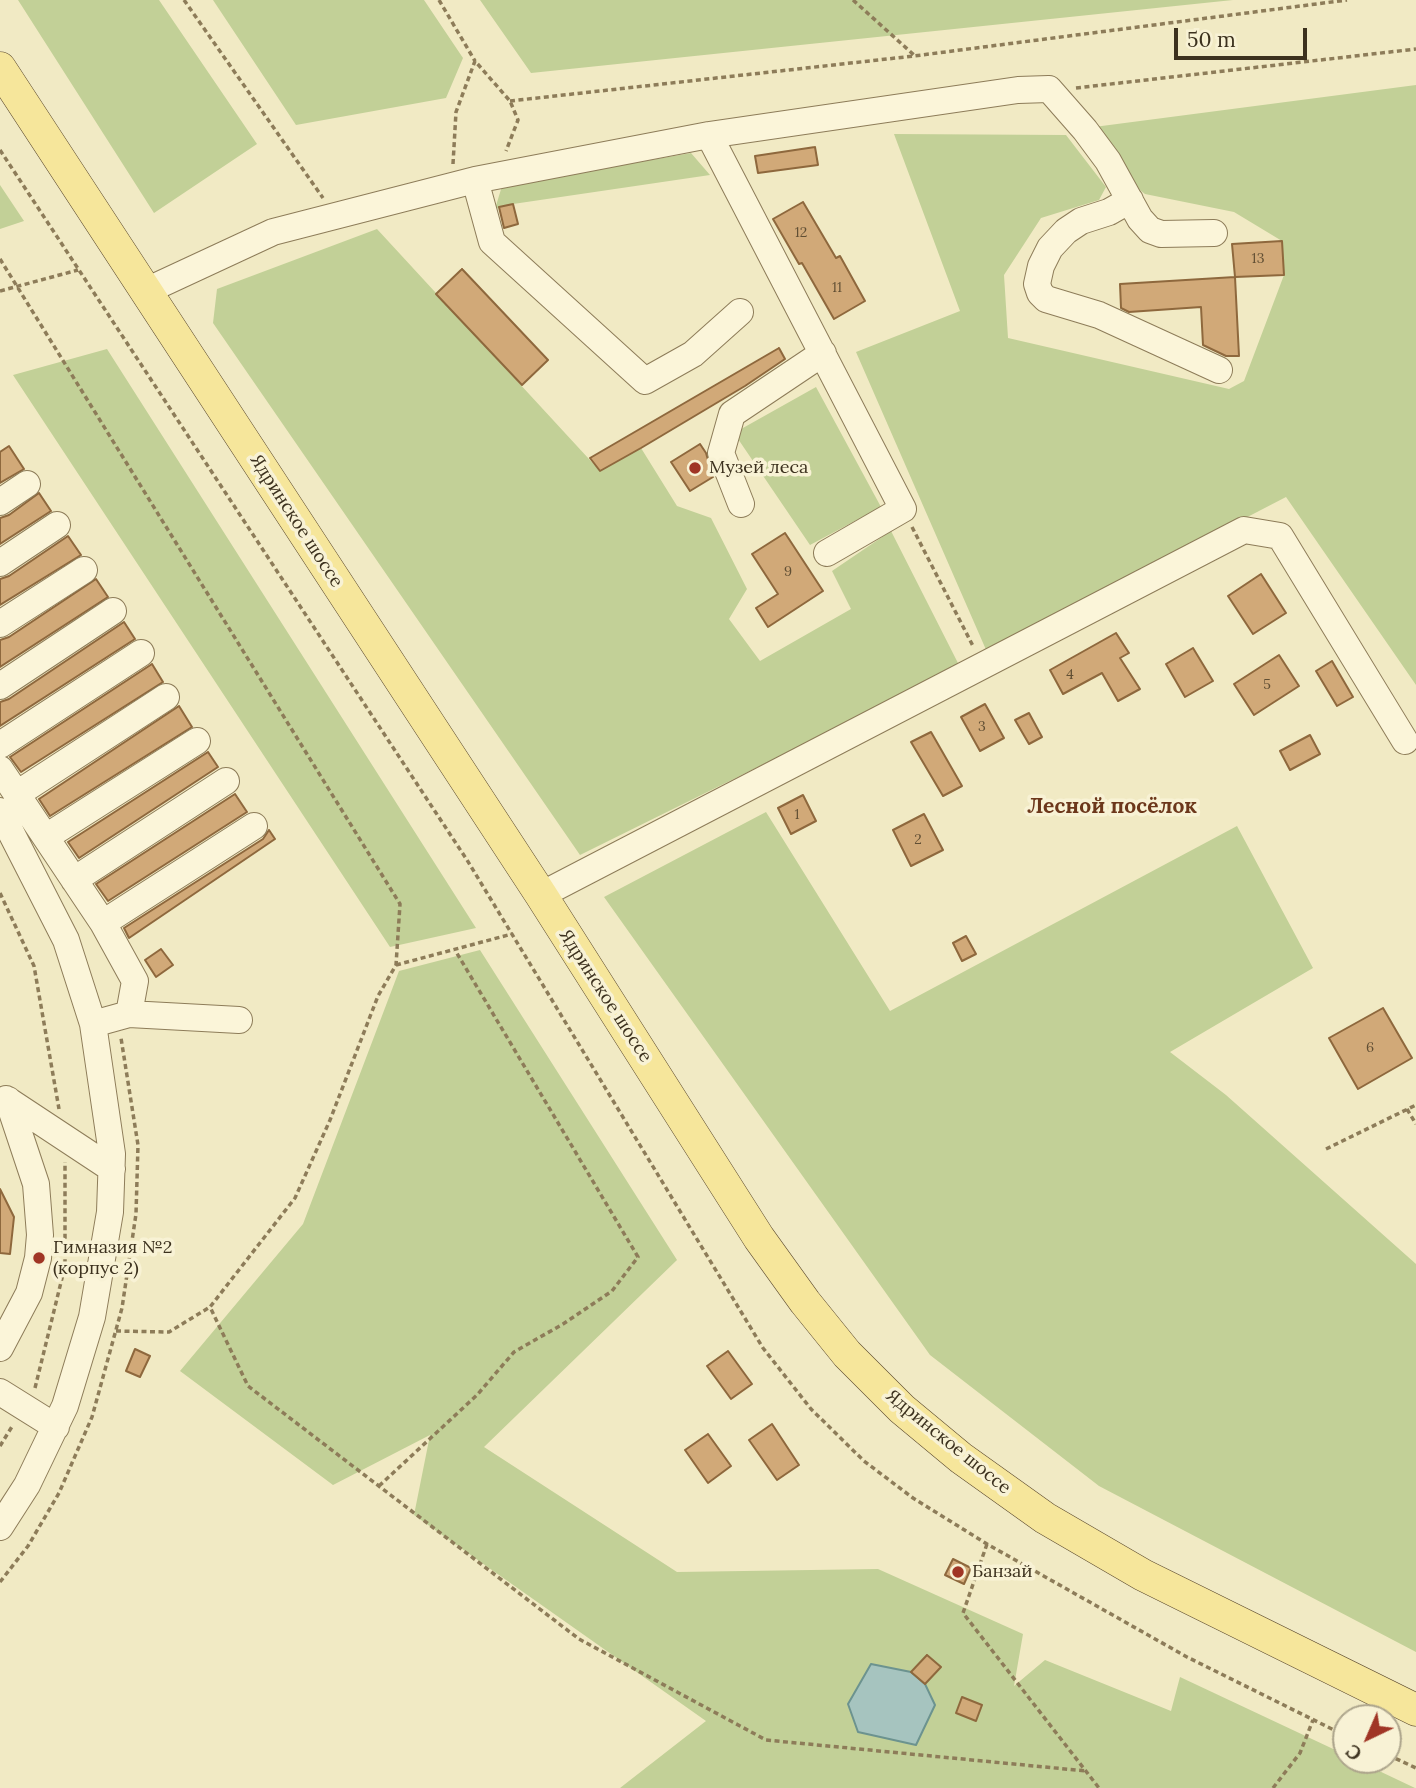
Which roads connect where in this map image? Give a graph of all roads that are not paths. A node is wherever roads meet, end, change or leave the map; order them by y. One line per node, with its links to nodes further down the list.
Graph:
1 (0, 68): 6 (main road, Ядринское шоссе)
2 (709, 135): 3 (street); 4 (street); 8 (street)
3 (474, 181): 6 (street); 7 (street)
4 (1130, 200): 5 (street); 9 (street)
5 (1214, 233)
6 (146, 291): 31 (main road, Ядринское шоссе)
7 (740, 312)
8 (823, 353): 12 (street); 14 (street)
9 (1219, 370)
10 (27, 484): 11 (street)
11 (0, 502)
12 (741, 504)
13 (57, 525): 15 (street)
14 (827, 553)
15 (0, 563)
16 (84, 570): 18 (street)
17 (113, 611): 20 (street)
18 (0, 624)
19 (141, 653): 24 (street)
20 (0, 686)
21 (166, 697): 27 (street)
22 (197, 741): 29 (street)
23 (1405, 741): 31 (street)
24 (0, 745)
25 (0, 769): 27 (street)
26 (226, 781): 30 (street)
27 (8, 802): 29 (street); 35 (street)
28 (254, 826): 32 (street)
29 (46, 837): 30 (street)
30 (75, 880): 32 (street)
31 (541, 895): 42 (main road, Ядринское шоссе)
32 (103, 923): 33 (street)
33 (129, 1014): 34 (street); 35 (street)
34 (239, 1020)
35 (93, 1024): 37 (street)
36 (4, 1097): 37 (street); 38 (street)
37 (112, 1169): 40 (street)
38 (0, 1348)
39 (0, 1392): 40 (street)
40 (56, 1427): 41 (street)
41 (0, 1527)
42 (1353, 1680): 43 (main road, Ядринское шоссе); 44 (street)
43 (1416, 1710)
44 (1416, 1717)

